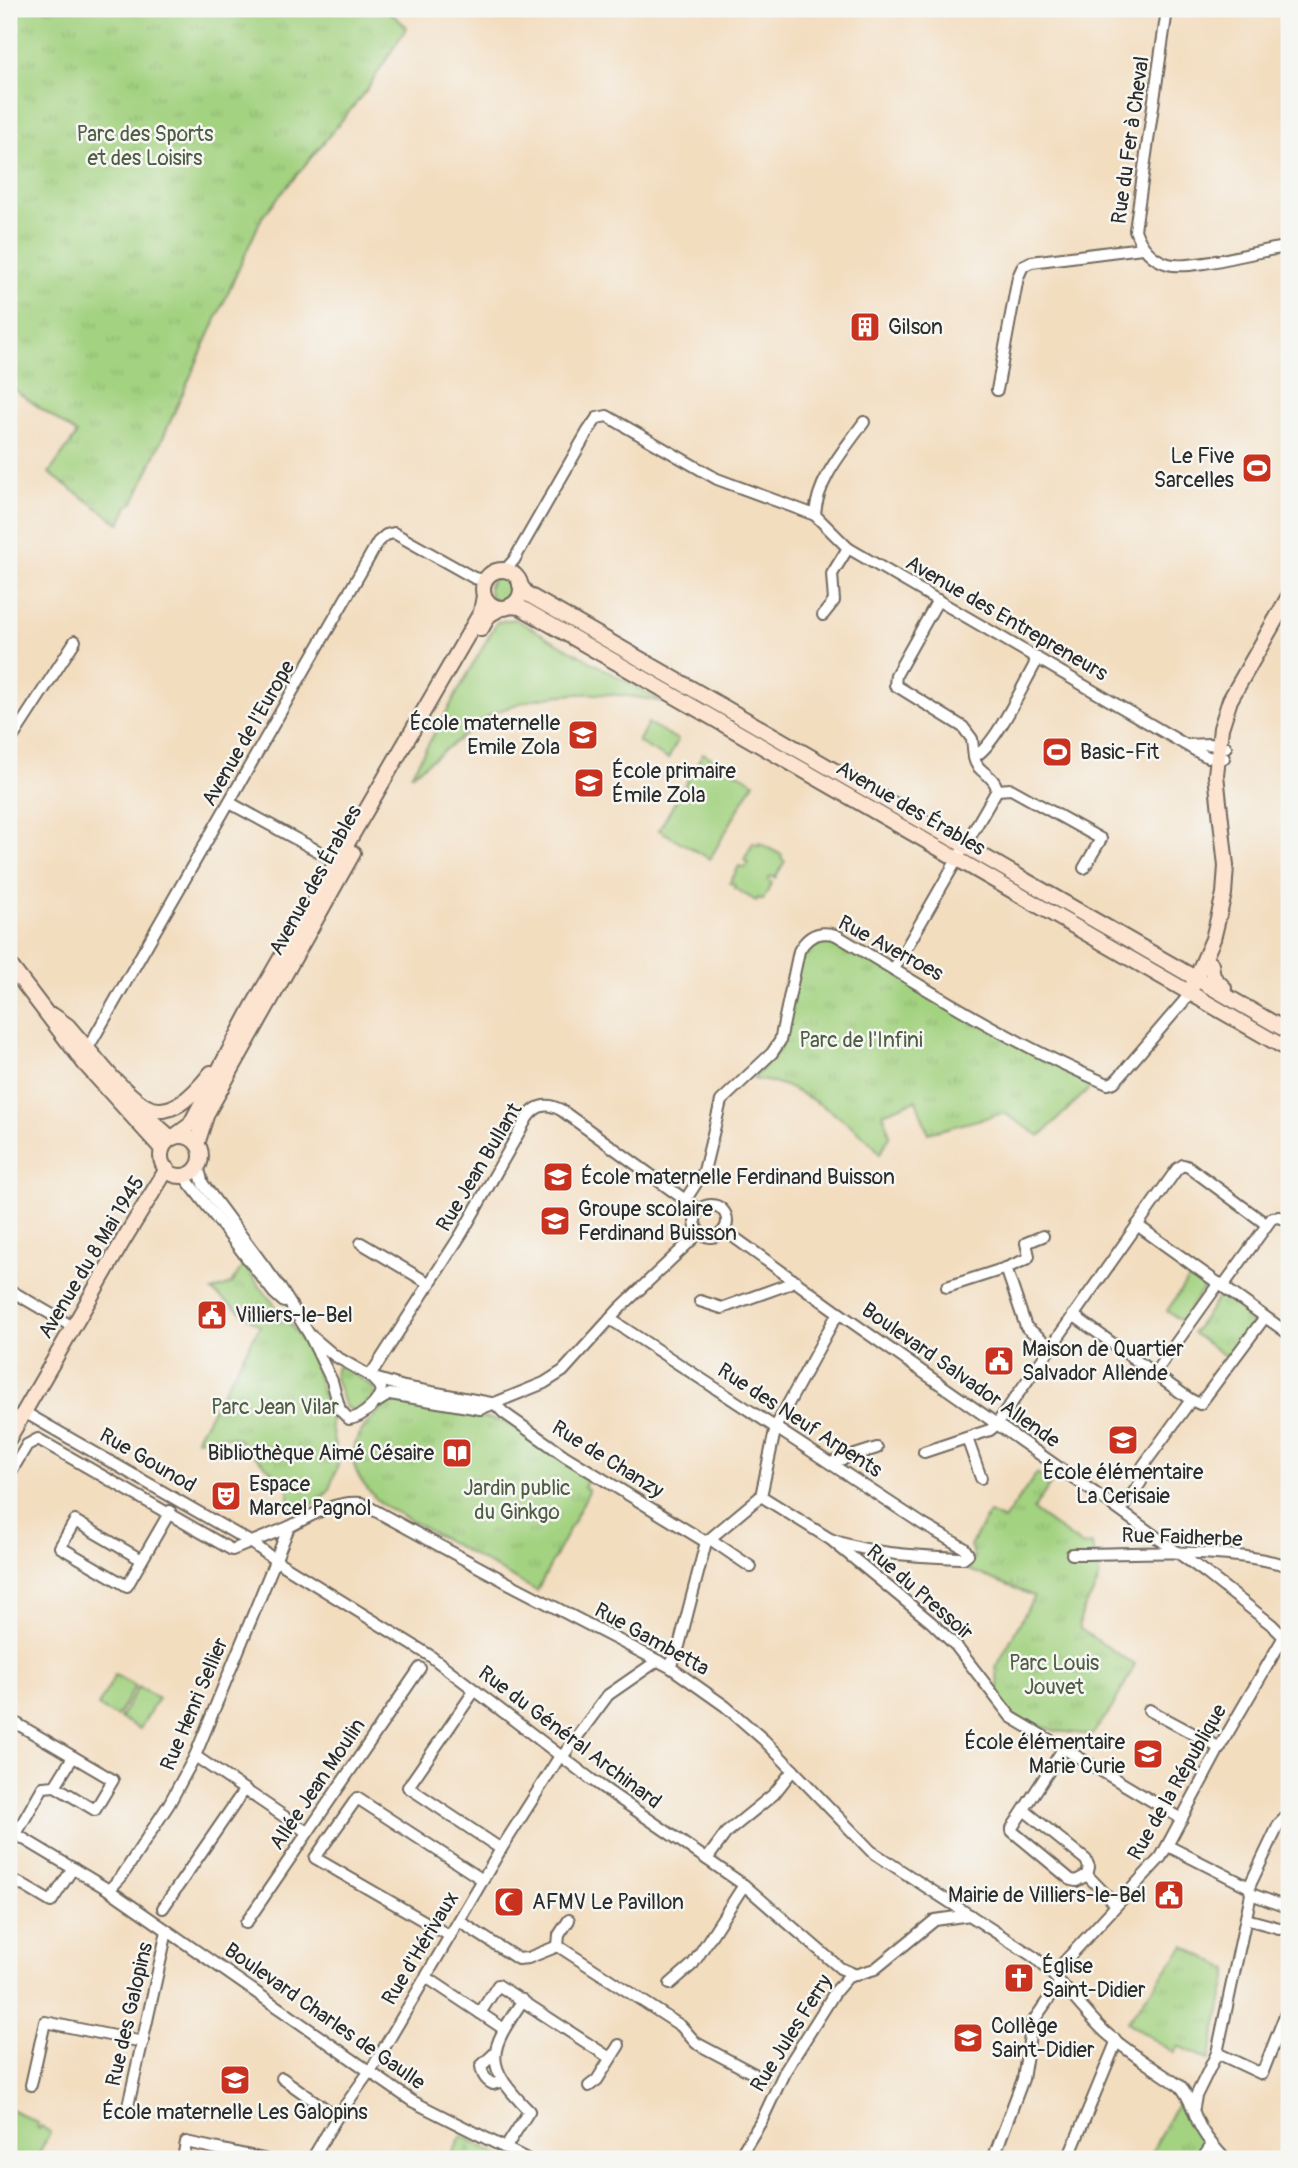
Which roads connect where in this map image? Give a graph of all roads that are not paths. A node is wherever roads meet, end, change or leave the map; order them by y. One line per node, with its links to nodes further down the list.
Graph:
1 (1171, 9): 3 (street, Rue du Fer à Cheval)
2 (1289, 247): 3 (street, Rue du Fer à Cheval)
3 (1142, 248): 4 (street)
4 (997, 390)
5 (864, 422): 6 (street)
6 (815, 515): 7 (street, Avenue des Entrepreneurs); 8 (street, Avenue des Entrepreneurs)
7 (848, 548): 13 (street, Avenue des Entrepreneurs); 15 (street)
8 (505, 570): 9 (main road); 10 (main road)
9 (485, 580): 11 (main road); 22 (street, Avenue de l'Europe)
10 (520, 585): 14 (main road); 23 (main road, Avenue des Érables)
11 (484, 596): 14 (main road); 25 (main road, Avenue des Érables)
12 (1289, 596): 19 (main road)
13 (938, 600): 17 (street, Avenue des Entrepreneurs); 20 (street)
14 (505, 607): 24 (main road, Avenue des Érables); 39 (main road, Avenue des Érables)
15 (823, 615)
16 (75, 641): 18 (street)
17 (1036, 657): 19 (street, Avenue des Entrepreneurs); 20 (street)
18 (10, 736)
19 (1221, 752): 28 (main road); 30 (main road)
20 (974, 757): 21 (street)
21 (997, 790): 23 (street); 26 (street)
22 (230, 803): 25 (street); 35 (street, Avenue de l'Europe)
23 (965, 844): 24 (street); 30 (main road, Avenue des Érables)
24 (958, 859): 29 (street); 30 (main road, Avenue des Érables)
25 (338, 862): 31 (main road, Avenue des Érables)
26 (1084, 868)
27 (9, 964): 32 (main road)
28 (1212, 964): 30 (main road); 33 (main road)
29 (894, 969): 30 (street, Rue Averroes); 43 (street, Rue Averroes)
30 (1195, 984): 33 (main road, Avenue des Érables); 36 (main road, Avenue des Érables)
31 (253, 1006): 37 (main road, Avenue des Érables); 38 (main road, Avenue des Érables)
32 (46, 1010): 35 (main road); 38 (main road)
33 (1256, 1013): 34 (main road, Avenue des Érables)
34 (1289, 1032)
35 (88, 1048): 37 (main road)
36 (1289, 1050)
37 (116, 1082): 38 (main road)
38 (170, 1141): 39 (main road); 41 (main road)
39 (197, 1144): 40 (main road)
40 (198, 1166): 42 (main road); 59 (street)
41 (167, 1169): 42 (main road); 64 (main road, Avenue du 8 Mai 1945)
42 (183, 1175): 59 (street)
43 (686, 1199): 44 (street, Rue Jean Bullant); 54 (street, Rue Jean Bullant)
44 (699, 1210): 48 (street); 49 (street)
45 (1284, 1219): 46 (street)
46 (1266, 1224): 47 (street); 55 (street)
47 (1137, 1225): 55 (street); 61 (street)
48 (724, 1230): 49 (street); 53 (street, Boulevard Salvador Allende)
49 (699, 1232): 63 (street)
50 (1043, 1236): 52 (street)
51 (361, 1243): 54 (street)
52 (1006, 1268): 56 (street); 67 (street)
53 (795, 1280): 58 (street); 60 (street, Boulevard Salvador Allende)
54 (430, 1284): 69 (street, Rue Jean Bullant)
55 (1221, 1284): 62 (street); 68 (street)
56 (947, 1287)
57 (13, 1292): 64 (street)
58 (700, 1301)
59 (292, 1308): 65 (street)
60 (840, 1314): 74 (street, Boulevard Salvador Allende); 75 (street)
61 (1073, 1315): 67 (street); 68 (street)
62 (1265, 1317): 66 (street); 70 (street)
63 (610, 1319): 72 (street); 75 (street, Rue des Neuf Arpents)
64 (73, 1327): 73 (main road, Avenue du 8 Mai 1945)
65 (309, 1334): 69 (street); 71 (street)
66 (1289, 1334)
67 (1051, 1346): 74 (street)
68 (1154, 1374): 70 (street)
69 (370, 1376): 71 (street); 72 (street)
70 (1191, 1400): 85 (street)
71 (375, 1403): 72 (street)
72 (494, 1404): 89 (street, Rue de Chanzy)
73 (24, 1412): 76 (main road, Avenue du 8 Mai 1945); 84 (street, Rue Gounod)
74 (996, 1424): 77 (street); 91 (street, Boulevard Salvador Allende)
75 (776, 1426): 80 (street, Rue des Neuf Arpents); 83 (street)
76 (9, 1438)
77 (967, 1438): 79 (street); 82 (street)
78 (877, 1448): 80 (street)
79 (924, 1452)
80 (830, 1463): 88 (street, Rue des Neuf Arpents)
81 (9, 1475): 86 (street)
82 (981, 1478)
83 (761, 1496): 88 (street, Rue du Pressoir); 89 (street)
84 (176, 1499): 86 (street); 90 (street, Rue Gounod)
85 (1123, 1507)
86 (168, 1514): 90 (street); 93 (street)
87 (289, 1527): 90 (street, Rue Gambetta); 94 (street); 98 (street, Rue Gambetta)
88 (830, 1539): 105 (street, Rue du Pressoir)
89 (708, 1541): 96 (street, Rue de Chanzy); 99 (street)
90 (252, 1543): 94 (street, Rue du Général Archinard)
91 (1175, 1552): 92 (street, Rue Faidherbe); 95 (street, Rue Faidherbe); 97 (street, Boulevard Salvador Allende)
92 (1072, 1555)
93 (142, 1560): 93 (street)
94 (275, 1560): 101 (street, Rue du Général Archinard); 106 (street, Rue Henri Sellier)
95 (1289, 1566)
96 (751, 1567)
97 (1286, 1633): 104 (street, Rue de la République)
98 (657, 1661): 99 (street, Rue Gambetta); 108 (street, Rue d'Hérivaux)
99 (670, 1667): 109 (street, Rue Gambetta)
100 (420, 1668): 116 (street, Allée Jean Moulin)
101 (475, 1690): 108 (street, Rue du Général Archinard); 118 (street)
102 (1149, 1710): 104 (street)
103 (9, 1719): 107 (street)
104 (1220, 1748): 114 (street, Rue de la République)
105 (1063, 1749): 112 (street); 114 (street, Rue du Pressoir)
106 (195, 1756): 111 (street); 125 (street, Rue Henri Sellier)
107 (73, 1757): 110 (street); 110 (street)
108 (561, 1757): 118 (street, Rue d'Hérivaux); 119 (street, Rue du Général Archinard)
109 (793, 1770): 119 (street); 127 (street, Rue Gambetta)
110 (55, 1786): 115 (street)
111 (245, 1789): 116 (street); 129 (street)
112 (1024, 1810): 121 (street); 121 (street)
113 (1289, 1814): 126 (street)
114 (1182, 1819): 117 (street, Rue de la République)
115 (13, 1832): 120 (street, Boulevard Charles de Gaulle)
116 (307, 1832): 136 (street, Allée Jean Moulin)
117 (1168, 1846): 126 (street); 128 (street, Rue de la République)
118 (501, 1849): 122 (street, Rue d'Hérivaux)
119 (708, 1860): 124 (street, Rue du Général Archinard)
120 (73, 1868): 123 (street); 125 (street, Boulevard Charles de Gaulle)
121 (1087, 1875): 128 (street)
122 (483, 1880): 135 (street, Rue d'Hérivaux); 139 (street)
123 (19, 1883)
124 (744, 1885): 141 (street, Rue du Général Archinard); 144 (street)
125 (109, 1890): 138 (street, Boulevard Charles de Gaulle)
126 (1250, 1891): 130 (street); 132 (street)
127 (950, 1901): 131 (street, Rue Gambetta); 134 (street, Rue Jules Ferry)
128 (1116, 1905): 143 (street, Rue de la République)
129 (163, 1908)
130 (1289, 1908)
131 (970, 1915): 134 (street); 143 (street, Rue Gambetta)
132 (1246, 1919): 137 (street); 152 (street)
133 (569, 1920): 140 (street)
134 (935, 1920): 141 (street, Rue Jules Ferry)
135 (459, 1921): 139 (street, Rue d'Hérivaux); 140 (street)
136 (246, 1923)
137 (1279, 1928)
138 (167, 1931): 150 (street, Rue des Galopins); 154 (street, Boulevard Charles de Gaulle)
139 (450, 1936): 142 (street, Rue d'Hérivaux)
140 (558, 1946): 155 (street)
141 (856, 1975): 165 (street, Rue Jules Ferry)
142 (426, 1978): 147 (street); 154 (street, Rue d'Hérivaux)
143 (1056, 1978): 149 (street, Rue Gambetta); 170 (street, Rue de la République)
144 (670, 1984)
145 (523, 2000): 147 (street); 148 (street); 153 (street)
146 (1289, 2008): 152 (street)
147 (480, 2013): 148 (street)
148 (504, 2029): 163 (street)
149 (1115, 2039): 160 (street, Rue Gambetta); 171 (street)
150 (143, 2042): 157 (street); 159 (street, Rue des Galopins)
151 (619, 2045): 153 (street)
152 (1217, 2053): 160 (street)
153 (610, 2058): 158 (street)
154 (370, 2071): 161 (street, Rue d'Hérivaux); 163 (street, Boulevard Charles de Gaulle)
155 (760, 2077)
156 (282, 2078): 161 (street)
157 (31, 2085)
158 (589, 2086)
159 (128, 2106)
160 (1193, 2109): 162 (street, Rue Gambetta)
161 (337, 2117): 168 (street, Rue d'Hérivaux)
162 (1212, 2145): 172 (street); 173 (street, Rue Gambetta)
163 (506, 2147): 169 (street, Boulevard Charles de Gaulle)
164 (245, 2157): 166 (street); 167 (street)
165 (743, 2157)
166 (183, 2159)
167 (264, 2159)
168 (312, 2159)
169 (527, 2159)
170 (993, 2159)
171 (1068, 2159)
172 (1202, 2159)
173 (1225, 2159)

